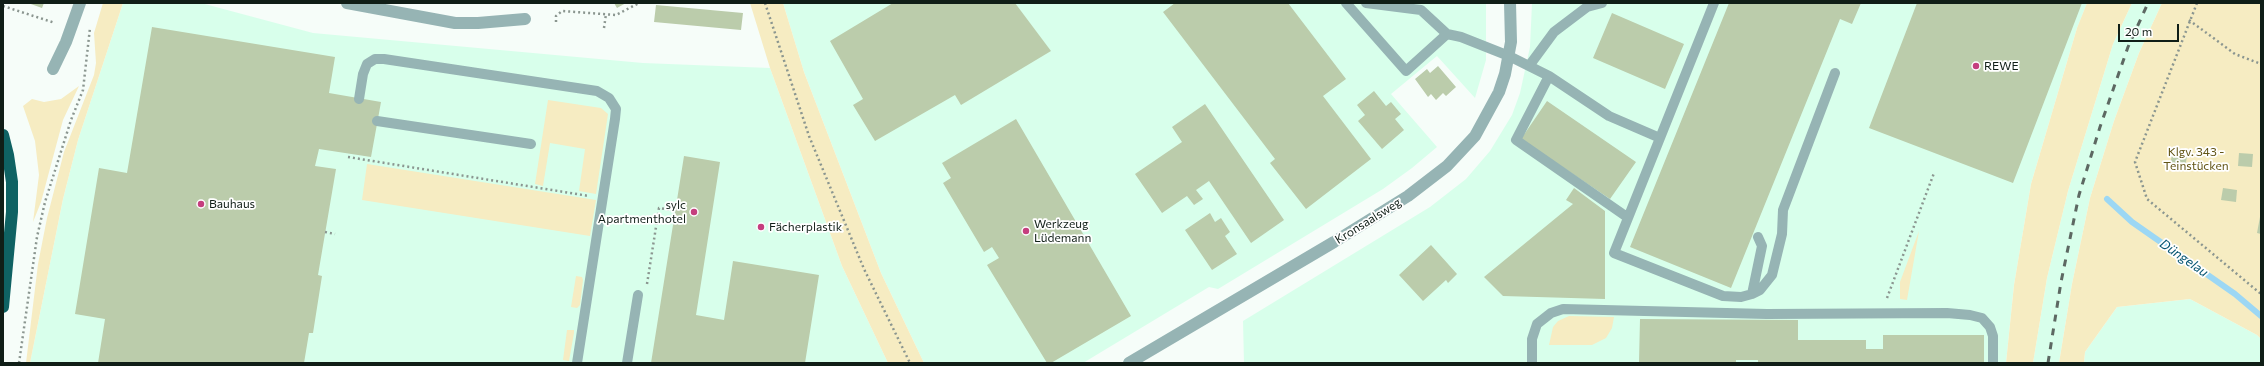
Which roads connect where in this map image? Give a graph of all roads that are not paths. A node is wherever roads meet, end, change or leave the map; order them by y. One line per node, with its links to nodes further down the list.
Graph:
1 (80, 3): 12 (street)
2 (347, 3): 8 (street)
3 (1346, 3): 9 (lane)
4 (1366, 3): 9 (lane)
5 (1510, 3): 10 (street, Kronsaalsweg)
6 (1602, 3): 11 (lane)
7 (1714, 3): 18 (lane)
8 (525, 19)
9 (1447, 34): 10 (lane)
10 (1509, 56): 11 (lane); 28 (street, Kronsaalsweg)
11 (1529, 66): 14 (lane)
12 (53, 69)
13 (1835, 73): 22 (lane)
14 (1549, 76): 18 (lane); 20 (lane)
15 (359, 98): 26 (lane)
16 (378, 121): 19 (lane)
17 (3, 135): 24 (highway)
18 (1660, 138): 20 (lane)
19 (531, 144)
20 (1627, 217): 22 (lane)
21 (1758, 237): 22 (lane)
22 (1752, 294)
23 (638, 295): 27 (lane)
24 (3, 307)
25 (1532, 360): 29 (lane)
26 (577, 363)
27 (627, 363)
28 (1129, 363)
29 (1993, 363)

